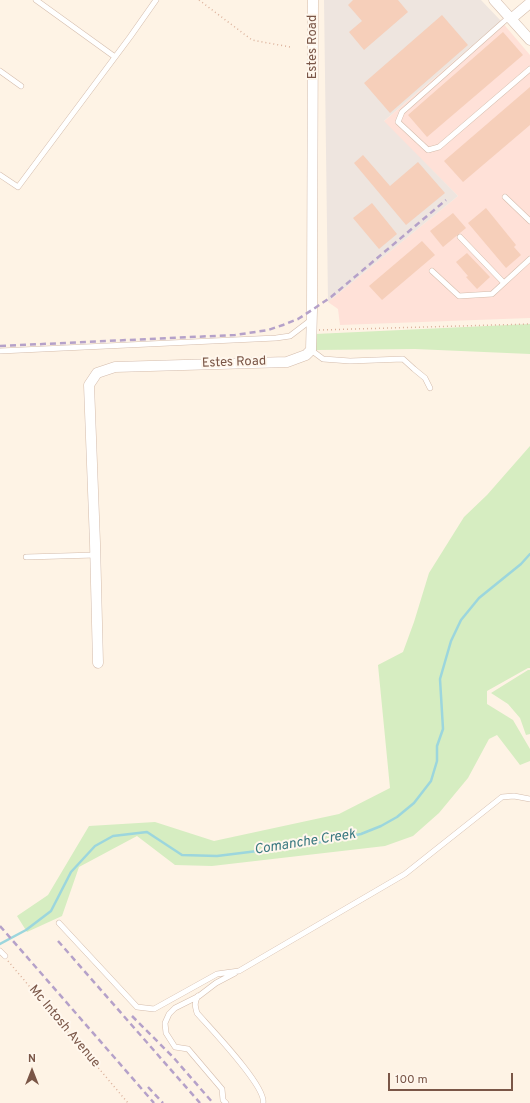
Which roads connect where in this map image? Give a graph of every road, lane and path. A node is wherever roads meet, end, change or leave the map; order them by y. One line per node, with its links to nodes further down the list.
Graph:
1 (36, 0): 10 (lane)
2 (156, 0): 10 (lane)
3 (199, 0): 9 (path)
4 (313, 0): 22 (street, Estes Road)
5 (494, 0): 7 (street)
6 (530, 3): 7 (street)
7 (510, 18): 8 (street); 11 (lane)
8 (530, 40)
9 (290, 47)
10 (115, 57): 14 (lane)
11 (530, 69)
12 (0, 71): 13 (lane)
13 (20, 86)
14 (0, 175)
15 (505, 197): 16 (lane)
16 (530, 221)
17 (460, 237): 20 (lane)
18 (530, 259): 20 (lane)
19 (432, 271): 20 (lane)
20 (504, 283)
21 (530, 324): 22 (path)
22 (312, 325): 23 (street, Estes Road); 24 (lane)
23 (311, 350): 25 (lane); 26 (street, Estes Road)
24 (0, 351)
25 (430, 388)
26 (96, 555): 27 (lane); 28 (street, Estes Road)
27 (26, 557)
28 (98, 663)
29 (530, 799): 33 (lane)
30 (59, 923): 33 (lane)
31 (0, 951): 32 (lane)
32 (5, 956): 35 (path, Mc Intosh Avenue)
33 (239, 970): 34 (lane)
34 (199, 996): 36 (lane); 37 (lane)
35 (128, 1103)
36 (226, 1103)
37 (263, 1103)

